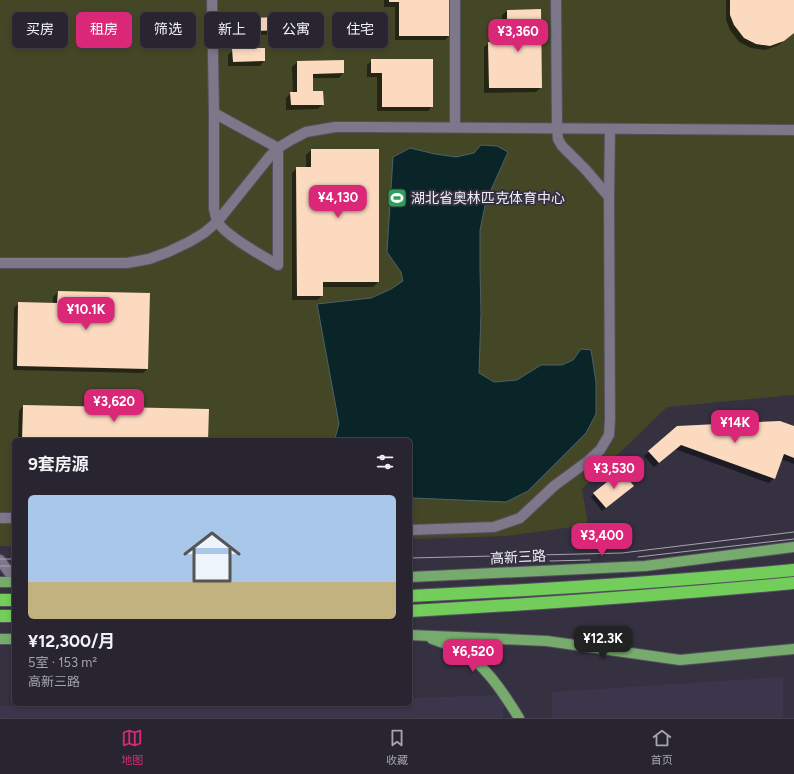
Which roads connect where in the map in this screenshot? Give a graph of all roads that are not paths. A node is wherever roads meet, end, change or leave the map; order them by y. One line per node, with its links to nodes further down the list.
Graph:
1 (212, 0): 4 (street)
2 (455, 0): 5 (street)
3 (556, 0): 6 (street)
4 (214, 113): 9 (street); 11 (street)
5 (455, 127): 6 (street); 9 (street)
6 (557, 128): 7 (street); 10 (street)
7 (610, 128): 8 (street); 10 (street)
8 (794, 130)
9 (278, 148): 11 (street); 11 (street)
10 (609, 197): 15 (street)
11 (217, 222): 12 (street)
12 (0, 263)
13 (0, 518): 14 (street)
14 (12, 518)
15 (412, 530)
16 (794, 547): 20 (main road, 高新三路)
17 (0, 560): 19 (street)
18 (794, 570): 24 (highway)
19 (12, 576)
20 (412, 577)
21 (0, 582): 22 (main road)
22 (12, 582)
23 (794, 583): 27 (highway)
24 (412, 596)
25 (0, 600): 26 (highway)
26 (12, 600)
27 (412, 611)
28 (0, 616): 29 (highway)
29 (12, 616)
30 (412, 635): 31 (main road)
31 (422, 635): 34 (main road); 35 (main road)
32 (0, 639): 33 (main road)
33 (12, 639)
34 (794, 649)
35 (519, 718)

